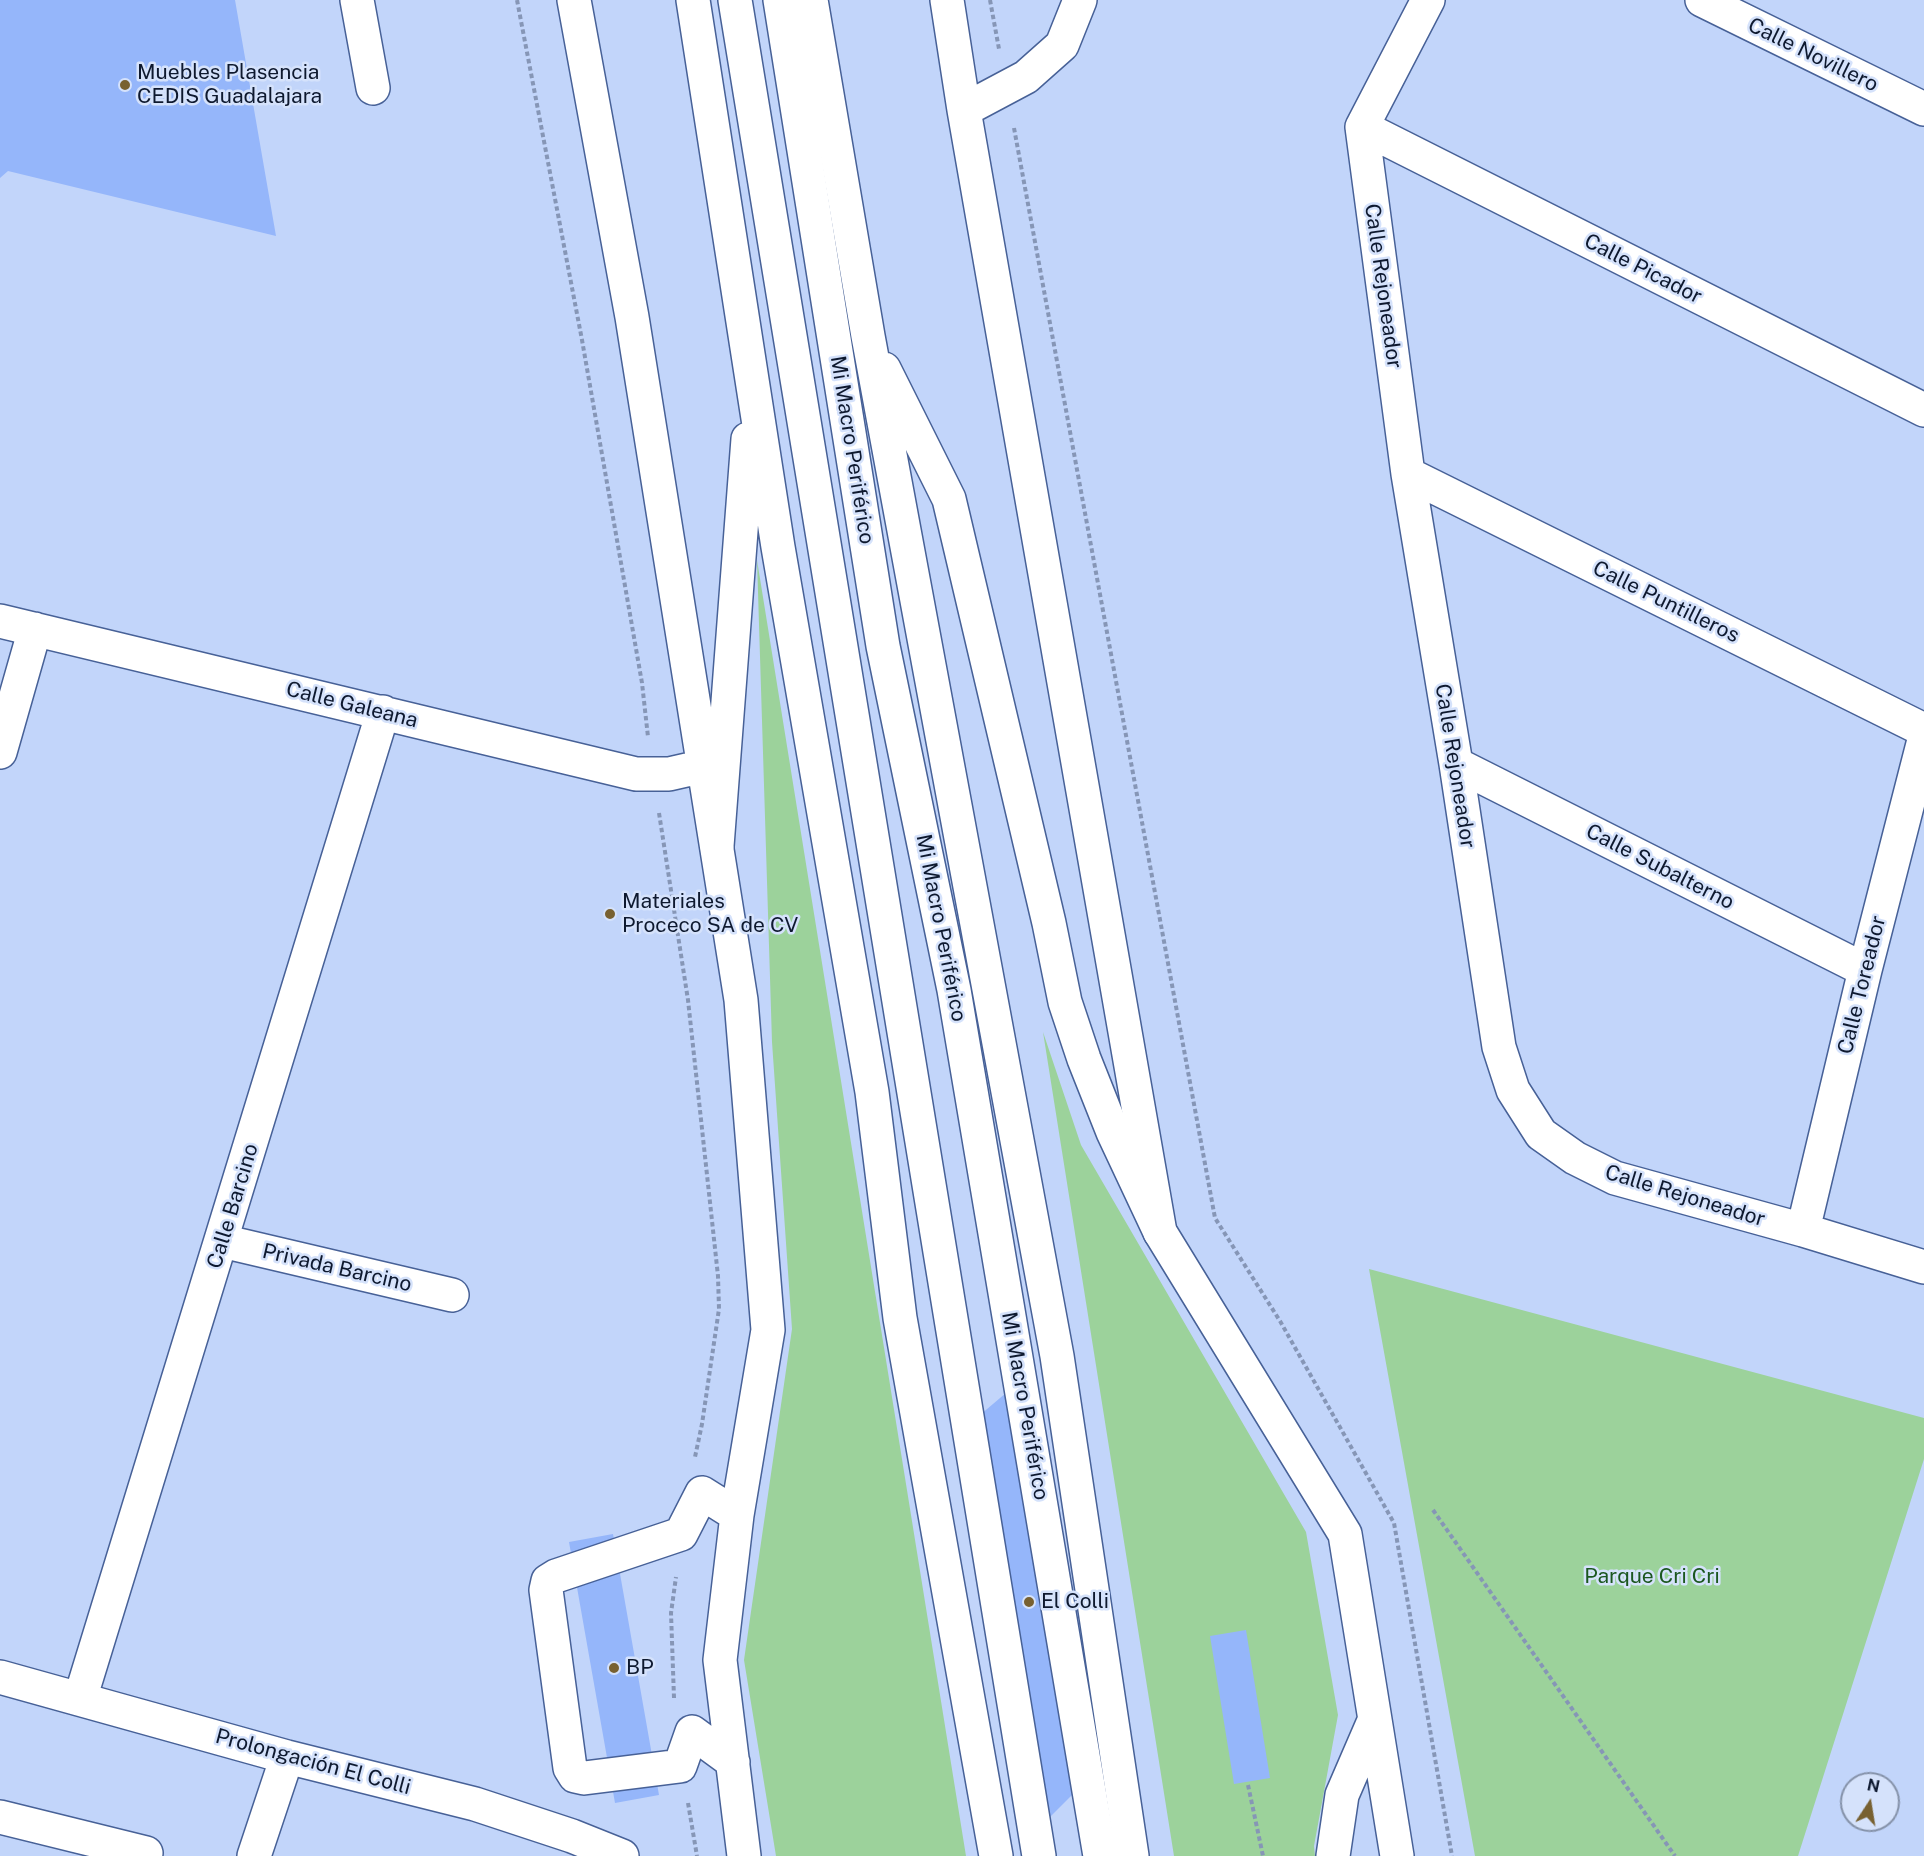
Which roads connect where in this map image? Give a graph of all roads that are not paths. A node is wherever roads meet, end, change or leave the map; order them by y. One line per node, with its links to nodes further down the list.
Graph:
1 (357, 0): 11 (main road)
2 (574, 0): 26 (main road)
3 (693, 0): 16 (main road)
4 (735, 0): 46 (main road, Mi Macro Periférico)
5 (780, 0): 47 (main road, Mi Macro Periférico)
6 (811, 0): 15 (main road)
7 (947, 0): 13 (main road)
8 (1080, 0): 13 (main road)
9 (1428, 0): 14 (main road)
10 (1702, 0): 12 (main road, Calle Novillero)
11 (374, 88)
12 (1924, 109)
13 (964, 110): 30 (main road)
14 (1362, 127): 17 (main road, Calle Picador); 18 (main road, Calle Rejoneador)
15 (868, 336): 30 (main road); 48 (main road)
16 (752, 383): 27 (main road); 45 (main road)
17 (1924, 410)
18 (1408, 474): 22 (main road, Calle Puntilleros); 25 (main road, Calle Rejoneador)
19 (0, 621): 20 (main road, Calle Galeana)
20 (35, 629): 21 (main road, Calle Galeana); 24 (main road)
21 (383, 712): 26 (main road, Calle Galeana); 31 (main road, Calle Barcino)
22 (1924, 730)
23 (1924, 740): 28 (main road, Calle Toreador)
24 (0, 752)
25 (1456, 764): 28 (main road, Calle Subalterno); 29 (main road, Calle Rejoneador)
26 (704, 766): 27 (main road)
27 (717, 846): 34 (main road)
28 (1865, 970): 29 (main road, Calle Toreador)
29 (1803, 1230): 32 (main road, Calle Rejoneador)
30 (1160, 1232): 37 (main road)
31 (222, 1241): 33 (main road, Privada Barcino); 36 (main road, Calle Barcino)
32 (1924, 1267)
33 (452, 1295)
34 (738, 1515): 39 (main road); 39 (main road)
35 (0, 1677): 36 (main road, Prolongación El Colli)
36 (80, 1699): 38 (main road, Prolongación El Colli)
37 (1374, 1721): 49 (main road); 50 (main road)
38 (287, 1757): 42 (main road); 43 (main road, Prolongación El Colli)
39 (733, 1762): 44 (main road)
40 (0, 1817): 41 (main road)
41 (146, 1853)
42 (254, 1856)
43 (622, 1856)
44 (744, 1856)
45 (996, 1856)
46 (1039, 1856)
47 (1100, 1856)
48 (1132, 1856)
49 (1333, 1856)
50 (1397, 1856)

